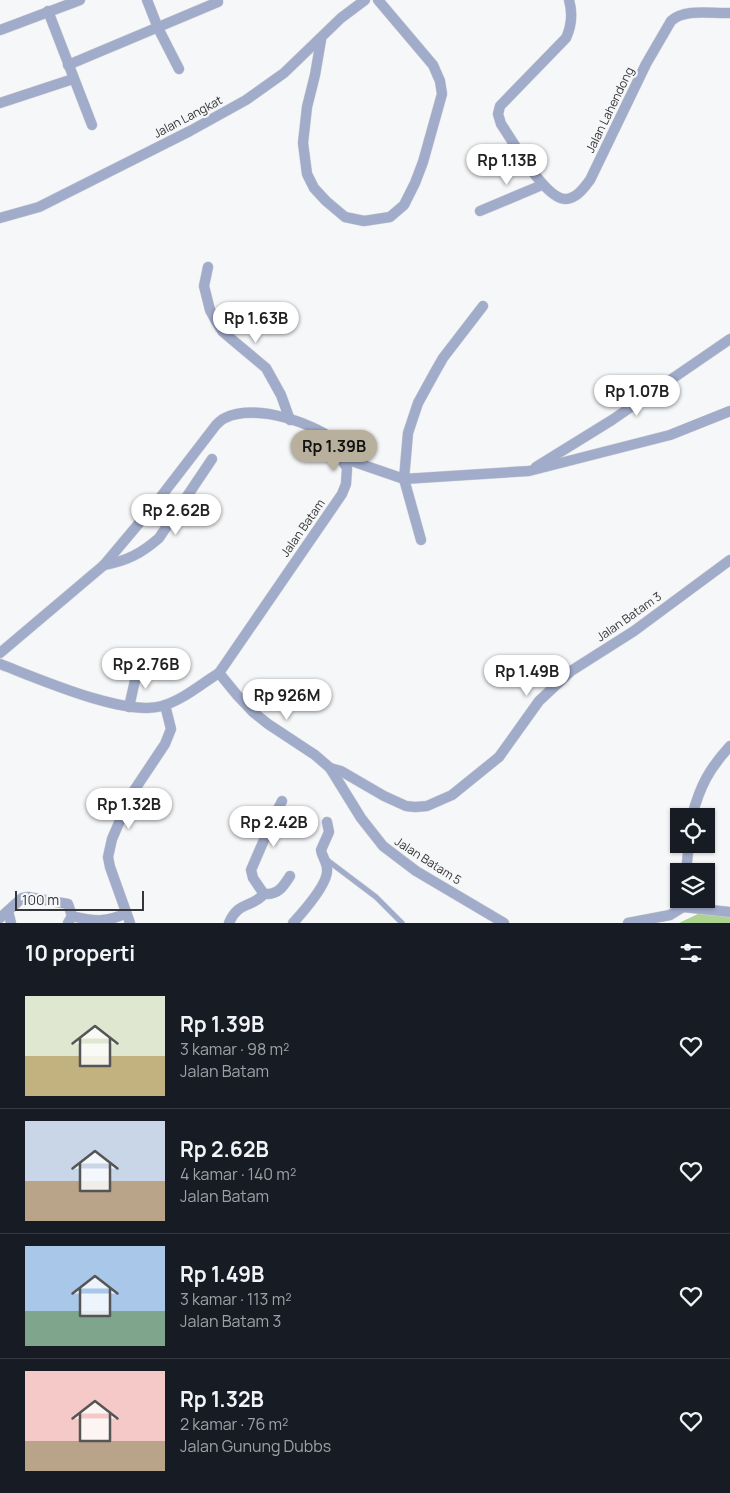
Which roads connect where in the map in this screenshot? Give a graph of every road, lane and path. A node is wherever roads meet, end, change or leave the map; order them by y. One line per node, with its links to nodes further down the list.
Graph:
1 (80, 0): 7 (street)
2 (147, 0): 9 (street)
3 (365, 0): 11 (street, Jalan Langkat)
4 (378, 0): 11 (street)
5 (570, 0): 17 (street, Jalan Lahendong)
6 (218, 2): 9 (street)
7 (48, 11): 10 (street); 12 (street)
8 (730, 13): 17 (street, Jalan Lahendong)
9 (158, 28): 12 (street); 13 (street)
10 (0, 30)
11 (320, 40): 19 (street, Jalan Langkat)
12 (68, 65): 14 (street)
13 (179, 69)
14 (73, 79): 15 (street); 16 (street)
15 (0, 103)
16 (92, 125)
17 (542, 185): 18 (street)
18 (480, 211)
19 (0, 218)
20 (208, 267): 24 (street)
21 (483, 306): 28 (street)
22 (730, 339): 27 (street)
23 (730, 412): 27 (street)
24 (290, 420): 25 (street, Jalan Batam); 31 (street, Jalan Batam)
25 (340, 457): 28 (street); 35 (street, Jalan Batam)
26 (212, 459): 31 (street)
27 (529, 471): 28 (street)
28 (404, 479): 29 (street)
29 (421, 540)
30 (730, 560): 39 (street, Jalan Batam 3)
31 (104, 565): 32 (street, Jalan Batam)
32 (0, 653)
33 (0, 664): 37 (street, Jalan Batam)
34 (138, 667): 37 (street)
35 (219, 673): 36 (street, Jalan Batam); 39 (street)
36 (165, 705): 37 (street, Jalan Batam); 49 (street)
37 (129, 707)
38 (730, 746): 41 (street)
39 (330, 768): 57 (street, Jalan Batam 5)
40 (282, 801): 45 (street)
41 (694, 808)
42 (327, 822): 43 (street)
43 (325, 858): 55 (street); 56 (lane)
44 (290, 876): 45 (street)
45 (264, 894): 54 (street)
46 (678, 908): 58 (street)
47 (709, 908): 48 (street)
48 (730, 912)
49 (126, 913): 51 (street); 53 (street)
50 (4, 914): 51 (street); 52 (street)
51 (70, 920)
52 (12, 923)
53 (130, 923)
54 (229, 923)
55 (293, 923)
56 (402, 923)
57 (504, 923)
58 (628, 923)

